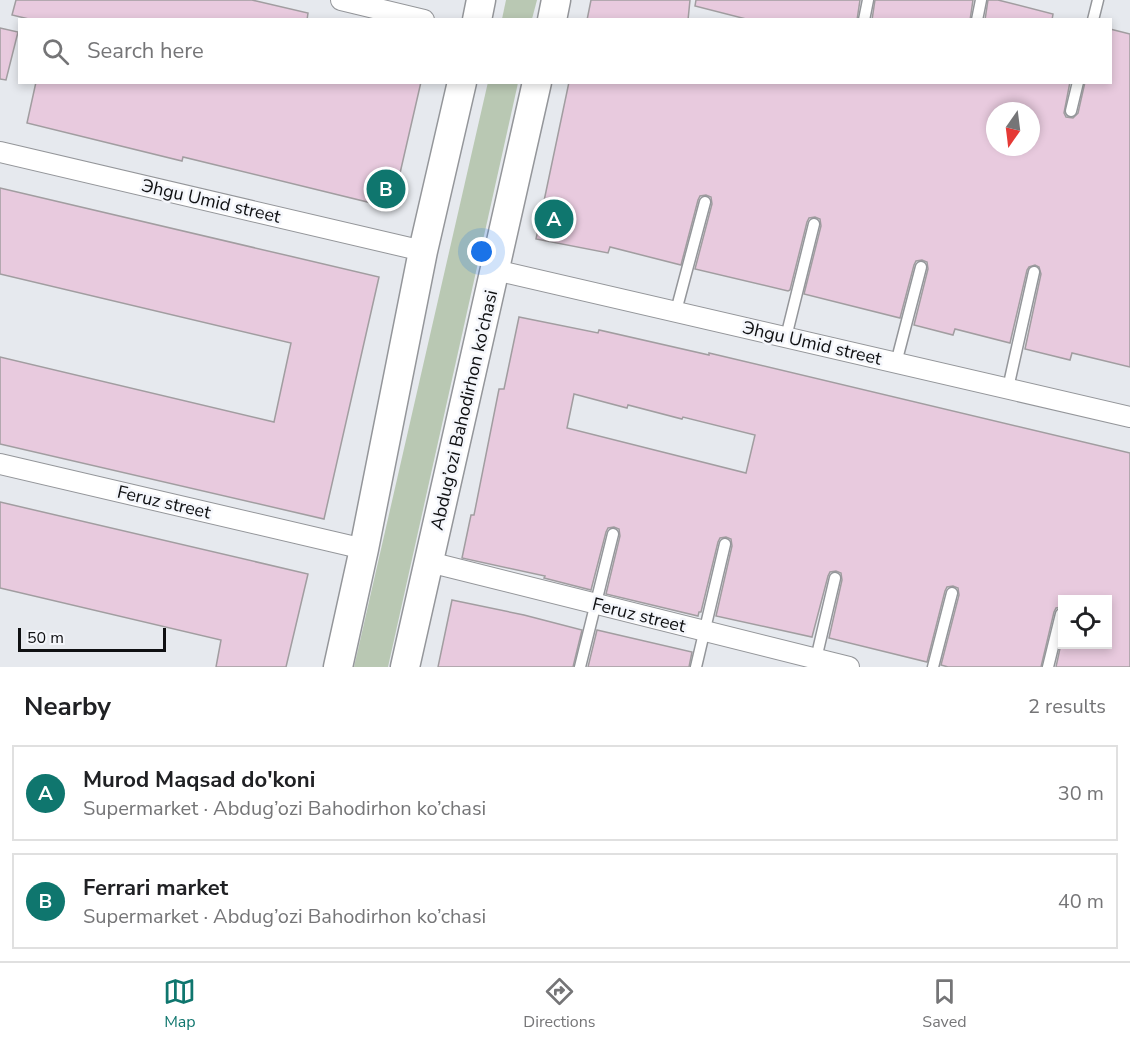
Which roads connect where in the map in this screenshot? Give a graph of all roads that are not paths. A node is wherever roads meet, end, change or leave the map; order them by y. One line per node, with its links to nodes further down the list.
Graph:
1 (341, 0): 7 (street)
2 (481, 0): 8 (main road)
3 (556, 0): 9 (main road)
4 (868, 0): 10 (lane)
5 (981, 0): 11 (lane)
6 (1098, 0): 12 (lane)
7 (416, 18)
8 (477, 18)
9 (552, 18)
10 (864, 18)
11 (977, 18)
12 (1094, 18)
13 (462, 84): 20 (main road)
14 (537, 84): 22 (main road, Abdug’ozi Bahodirhon ko’chasi)
15 (1078, 84): 16 (lane)
16 (1071, 111)
17 (0, 152): 20 (street, Эhgu Umid street)
18 (705, 202): 24 (lane)
19 (814, 224): 25 (lane)
20 (423, 251): 32 (main road)
21 (921, 267): 26 (lane)
22 (495, 270): 24 (street, Эhgu Umid street); 33 (main road, Abdug’ozi Bahodirhon ko’chasi)
23 (1034, 272): 27 (lane)
24 (676, 312): 25 (street, Эhgu Umid street)
25 (786, 337): 26 (street, Эhgu Umid street)
26 (896, 363): 27 (street, Эhgu Umid street)
27 (1008, 388): 28 (street, Эhgu Umid street)
28 (1130, 417)
29 (0, 464): 32 (street, Feruz street)
30 (613, 534): 36 (lane)
31 (725, 544): 38 (lane)
32 (364, 549): 40 (main road)
33 (429, 562): 36 (street, Feruz street); 41 (main road, Abdug’ozi Bahodirhon ko’chasi)
34 (835, 578): 39 (lane)
35 (952, 593): 45 (lane)
36 (595, 604): 38 (street, Feruz street); 42 (lane)
37 (1058, 627): 46 (lane)
38 (705, 631): 39 (street, Feruz street); 43 (lane)
39 (815, 663): 44 (street, Feruz street)
40 (338, 667)
41 (405, 667)
42 (580, 667)
43 (696, 667)
44 (849, 667)
45 (933, 667)
46 (1048, 667)

